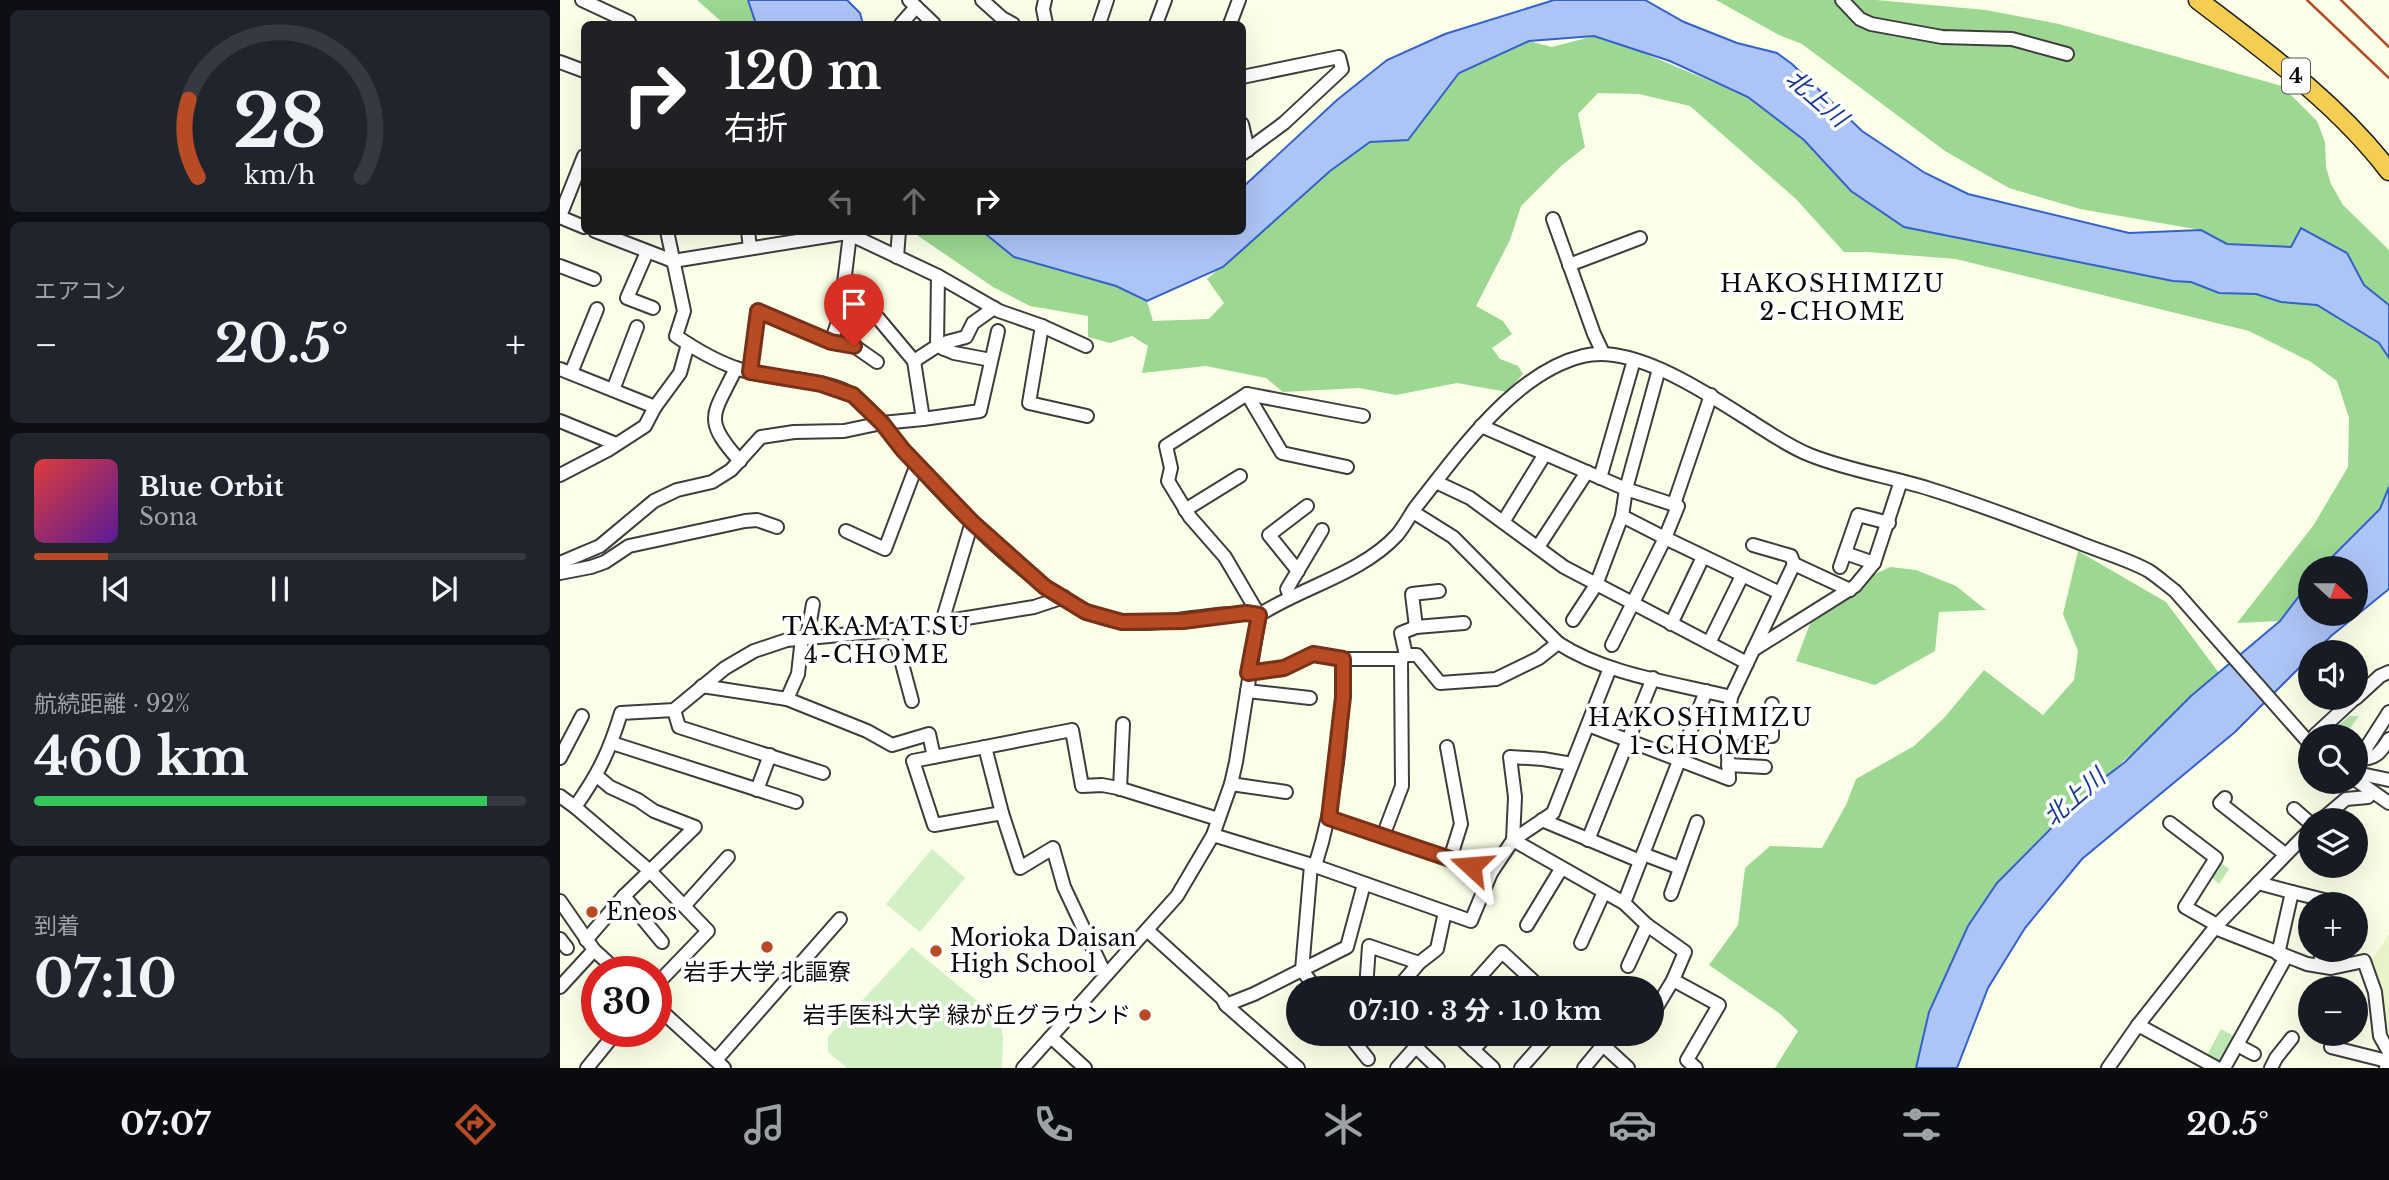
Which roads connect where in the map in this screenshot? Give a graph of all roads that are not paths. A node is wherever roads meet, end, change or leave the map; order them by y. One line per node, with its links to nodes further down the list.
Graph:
1 (582, 0): 11 (street)
2 (982, 0): 14 (street)
3 (1045, 0): 15 (street)
4 (1107, 0): 16 (street)
5 (1165, 0): 17 (street)
6 (1239, 0): 18 (street)
7 (1842, 0): 19 (street)
8 (2198, 0): 24 (highway, 4)
9 (2212, 0): 24 (highway, 4)
10 (913, 4): 12 (street); 13 (street)
11 (627, 21)
12 (903, 21)
13 (931, 21)
14 (1008, 21)
15 (1045, 21)
16 (1100, 21)
17 (1157, 21)
18 (1231, 21)
19 (2067, 54)
20 (560, 62): 21 (street)
21 (581, 70)
22 (1246, 76): 23 (street)
23 (1246, 151)
24 (2387, 161)
25 (581, 164): 26 (street)
26 (560, 216): 28 (street)
27 (1553, 219): 41 (street)
28 (581, 226)
29 (605, 235): 38 (street)
30 (668, 235): 40 (street)
31 (748, 235): 37 (street)
32 (800, 235): 37 (street)
33 (848, 235): 52 (street)
34 (852, 235): 39 (street)
35 (898, 235): 39 (street)
36 (1640, 238): 41 (street)
37 (750, 248): 40 (street)
38 (647, 252): 40 (street); 45 (street)
39 (897, 257): 43 (street)
40 (673, 261): 53 (street)
41 (1569, 265): 56 (street)
42 (560, 266): 44 (street)
43 (938, 276): 46 (street); 55 (street)
44 (594, 279)
45 (653, 308)
46 (993, 308): 49 (street); 55 (street)
47 (597, 309): 63 (street)
48 (878, 318): 57 (street)
49 (1042, 326): 54 (street); 69 (street)
50 (637, 327): 65 (street)
51 (998, 331): 58 (street)
52 (831, 342): 60 (street); 64 (street)
53 (688, 344): 61 (street); 68 (street)
54 (1086, 346)
55 (941, 347): 57 (street); 58 (street)
56 (1603, 353): 59 (street); 74 (street)
57 (914, 360): 71 (street)
58 (991, 360): 71 (street)
59 (1634, 360): 62 (street); 83 (street)
60 (877, 362)
61 (736, 368): 64 (street); 77 (street)
62 (1659, 369): 67 (street); 86 (street)
63 (566, 371): 65 (street)
64 (750, 372): 73 (street)
65 (613, 390): 68 (street)
66 (1247, 394): 70 (street); 79 (street); 89 (street)
67 (1711, 395): 84 (street); 87 (street)
68 (655, 407): 75 (street)
69 (1087, 416)
70 (1363, 416)
71 (923, 419): 73 (street)
72 (560, 421): 75 (street)
73 (882, 423): 77 (street); 78 (street)
74 (1481, 426): 76 (street); 85 (street)
75 (616, 444): 81 (street)
76 (1545, 454): 80 (street); 93 (street)
77 (740, 461): 103 (street)
78 (917, 464): 92 (street); 97 (street)
79 (1347, 467)
80 (1587, 472): 83 (street); 100 (street)
81 (561, 474)
82 (1240, 476): 89 (street)
83 (1600, 478): 86 (street)
84 (1900, 481): 94 (street); 153 (street)
85 (1436, 482): 90 (street); 93 (street)
86 (1626, 489): 87 (street); 91 (street)
87 (1674, 504): 98 (street)
88 (1307, 506): 107 (street)
89 (1185, 510): 118 (street)
90 (1413, 512): 115 (street); 126 (street)
91 (1622, 516): 98 (street); 110 (street)
92 (972, 522): 114 (street); 120 (street)
93 (1503, 522): 100 (street)
94 (1889, 523): 101 (street); 104 (street)
95 (777, 527): 108 (street)
96 (1322, 530): 107 (street)
97 (846, 531)
98 (1665, 538): 102 (street); 116 (street)
99 (1753, 545): 105 (street)
100 (1538, 547): 110 (street)
101 (1845, 553): 104 (street); 106 (street)
102 (1703, 557): 109 (street); 122 (street)
103 (560, 563)
104 (1874, 563): 111 (street)
105 (1794, 564): 111 (street); 113 (street)
106 (1840, 567)
107 (1298, 571): 115 (street)
108 (560, 573)
109 (1742, 576): 113 (street); 127 (street)
110 (1596, 585): 116 (street); 119 (street)
111 (1850, 590): 129 (street)
112 (1439, 591): 123 (street)
113 (1780, 593): 129 (street)
114 (1064, 597): 118 (street); 120 (street)
115 (1290, 597): 118 (street)
116 (1632, 603): 122 (street); 128 (street)
117 (813, 604): 125 (street)
118 (1259, 615): 135 (street)
119 (1573, 620)
120 (942, 622): 124 (street)
121 (1464, 623): 123 (street)
122 (1671, 624): 127 (street)
123 (1416, 627): 130 (street)
124 (893, 630): 125 (street); 144 (street)
125 (805, 638): 137 (street); 143 (street)
126 (1558, 643): 130 (street); 133 (street)
127 (1709, 643): 132 (street)
128 (1612, 645)
129 (1753, 650): 132 (street)
130 (1403, 657): 131 (street); 196 (street)
131 (1343, 659): 135 (street); 190 (street)
132 (1747, 663): 141 (street)
133 (1610, 668): 136 (street); 152 (street)
134 (2389, 672): 138 (street)
135 (1248, 673): 139 (street)
136 (1653, 678): 140 (street); 156 (street)
137 (702, 687): 143 (street); 146 (street)
138 (2368, 687)
139 (1247, 691): 142 (street); 173 (street)
140 (1706, 691): 141 (street); 165 (street)
141 (1731, 697): 154 (street)
142 (1310, 698)
143 (787, 699): 162 (street)
144 (912, 701)
145 (1772, 704): 154 (street)
146 (674, 710): 157 (street); 161 (street)
147 (2342, 710): 151 (street)
148 (2389, 712): 158 (street)
149 (582, 716): 163 (street)
150 (1123, 724): 174 (street)
151 (2327, 724)
152 (1588, 725): 156 (street); 166 (street)
153 (2298, 730)
154 (1727, 732): 167 (street)
155 (2389, 739): 164 (street)
156 (1628, 741): 165 (street); 197 (street)
157 (612, 743): 171 (street); 175 (street)
158 (2368, 743)
159 (985, 747): 162 (street); 174 (street); 189 (street)
160 (1447, 747): 203 (street)
161 (770, 755): 169 (street); 175 (street)
162 (934, 757): 189 (street)
163 (560, 758)
164 (2368, 759)
165 (1679, 761): 167 (street); 202 (street)
166 (1572, 764): 192 (street); 198 (street)
167 (1728, 765): 168 (street)
168 (1765, 767)
169 (823, 773)
170 (2368, 775): 172 (street)
171 (597, 776): 185 (street); 207 (street)
172 (2389, 780)
173 (1231, 784): 177 (street); 191 (street)
174 (1120, 789): 191 (street)
175 (757, 790): 183 (street)
176 (2368, 791): 184 (street)
177 (1286, 792)
178 (2347, 794): 182 (street)
179 (560, 796): 185 (street)
180 (2368, 797): 182 (street)
181 (2225, 798): 200 (street)
182 (2346, 799): 186 (street)
183 (796, 802)
184 (2389, 803)
185 (575, 807): 207 (street)
186 (2335, 808)
187 (2294, 809): 188 (street)
188 (2298, 812)
189 (1002, 813): 236 (street)
190 (1329, 818): 196 (street); 204 (street)
191 (1218, 819): 195 (street)
192 (1542, 820): 197 (street); 198 (street)
193 (1697, 822): 205 (street)
194 (2170, 823): 223 (street)
195 (1213, 835): 204 (street); 224 (street)
196 (1383, 836): 203 (street)
197 (1588, 839): 202 (street)
198 (1513, 841): 206 (street); 208 (street)
199 (2298, 842): 200 (street)
200 (2285, 854): 209 (street)
201 (728, 857): 218 (street)
202 (1642, 857): 205 (street); 217 (street)
203 (1450, 859): 208 (street)
204 (1313, 866): 210 (street); 235 (street)
205 (1680, 868): 213 (street)
206 (1561, 869): 211 (street); 221 (street)
207 (650, 871): 215 (street); 218 (street)
208 (1490, 873): 219 (street)
209 (2258, 883): 212 (street); 223 (street)
210 (1364, 884): 219 (street); 235 (street)
211 (1604, 892): 217 (street); 226 (street)
212 (2292, 892): 214 (street); 228 (street)
213 (1671, 894)
214 (2298, 894)
215 (624, 896): 225 (street); 227 (street)
216 (560, 901): 227 (street)
217 (1624, 904): 222 (street)
218 (685, 905): 234 (street)
219 (1445, 912): 231 (street)
220 (840, 919): 264 (street)
221 (1527, 925)
222 (1647, 925): 232 (street); 242 (street)
223 (2216, 927): 228 (street); 247 (street)
224 (1147, 930): 236 (street); 245 (street)
225 (662, 942)
226 (1581, 943)
227 (590, 945): 229 (street); 243 (street)
228 (2282, 955): 233 (street); 250 (street)
229 (601, 956)
230 (2320, 962): 233 (street)
231 (1419, 963): 238 (street); 239 (street)
232 (1628, 965)
233 (2319, 966): 265 (street)
234 (672, 968)
235 (1303, 970): 237 (street); 245 (street)
236 (1105, 974): 248 (street)
237 (1307, 976)
238 (1367, 976)
239 (1408, 976)
240 (1481, 976): 241 (street)
241 (1525, 976)
242 (1673, 980): 244 (street); 277 (street)
243 (560, 986)
244 (1664, 995)
245 (1226, 1005): 270 (street)
246 (672, 1020): 264 (street)
247 (2138, 1025): 263 (street); 267 (street)
248 (1051, 1037): 266 (street); 269 (street)
249 (2292, 1038): 280 (street)
250 (2237, 1045): 261 (street); 279 (street)
251 (1358, 1046): 262 (street)
252 (1469, 1046): 260 (street)
253 (1477, 1046): 260 (street)
254 (1540, 1046): 274 (street)
255 (1602, 1046): 275 (street)
256 (1604, 1046): 276 (street)
257 (604, 1047): 268 (street)
258 (1416, 1047): 271 (street); 272 (street)
259 (2331, 1047): 265 (street)
260 (1473, 1050): 273 (street)
261 (2255, 1054)
262 (1368, 1059)
263 (2198, 1063): 278 (street)
264 (720, 1064)
265 (2387, 1064)
266 (1029, 1066)
267 (2111, 1067)
268 (587, 1068)
269 (1085, 1068)
270 (1298, 1068)
271 (1396, 1068)
272 (1438, 1068)
273 (1493, 1068)
274 (1521, 1068)
275 (1584, 1068)
276 (1628, 1068)
277 (1696, 1068)
278 (2217, 1068)
279 (2224, 1068)
280 (2271, 1068)

